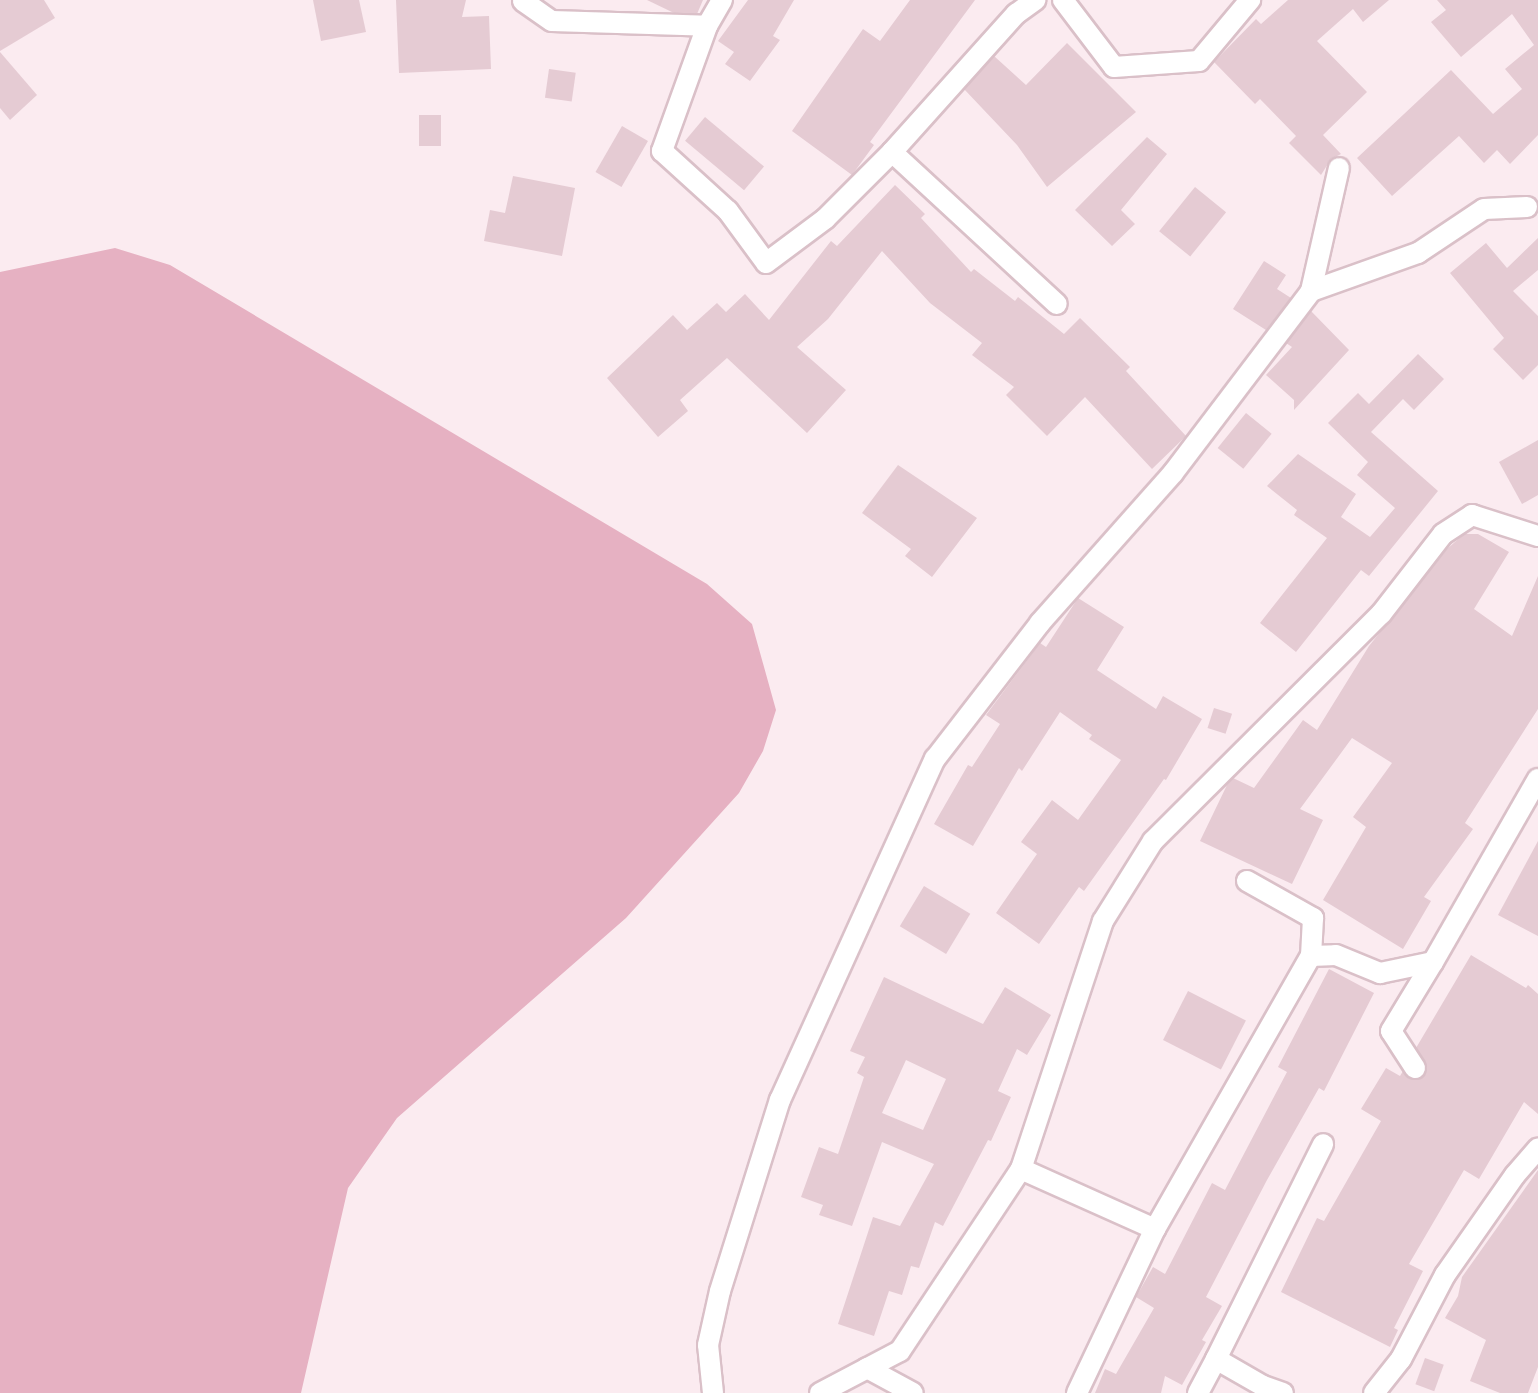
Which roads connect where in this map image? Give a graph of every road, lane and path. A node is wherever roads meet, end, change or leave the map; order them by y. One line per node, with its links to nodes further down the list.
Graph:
1 (722, 0): 6 (street)
2 (1035, 0): 7 (street)
3 (1063, 0): 4 (street)
4 (1250, 0)
5 (523, 1): 6 (street)
6 (707, 26): 7 (street)
7 (892, 152): 11 (street)
8 (1339, 168): 10 (street)
9 (1527, 207): 10 (street)
10 (1311, 291): 24 (street)
11 (1057, 304)
12 (1538, 536): 20 (street)
13 (1538, 779): 16 (street)
14 (1247, 881): 15 (street)
15 (1311, 956): 16 (street); 21 (street)
16 (1432, 962): 17 (street)
17 (1415, 1068)
18 (1323, 1144): 22 (street)
19 (1538, 1149): 30 (street)
20 (1021, 1169): 21 (street); 23 (street)
21 (1155, 1229): 27 (street)
22 (1216, 1359): 28 (street); 29 (street)
23 (867, 1368): 25 (street); 26 (street)
24 (713, 1393)
25 (820, 1393)
26 (913, 1393)
27 (1077, 1393)
28 (1198, 1393)
29 (1283, 1393)
30 (1374, 1393)

